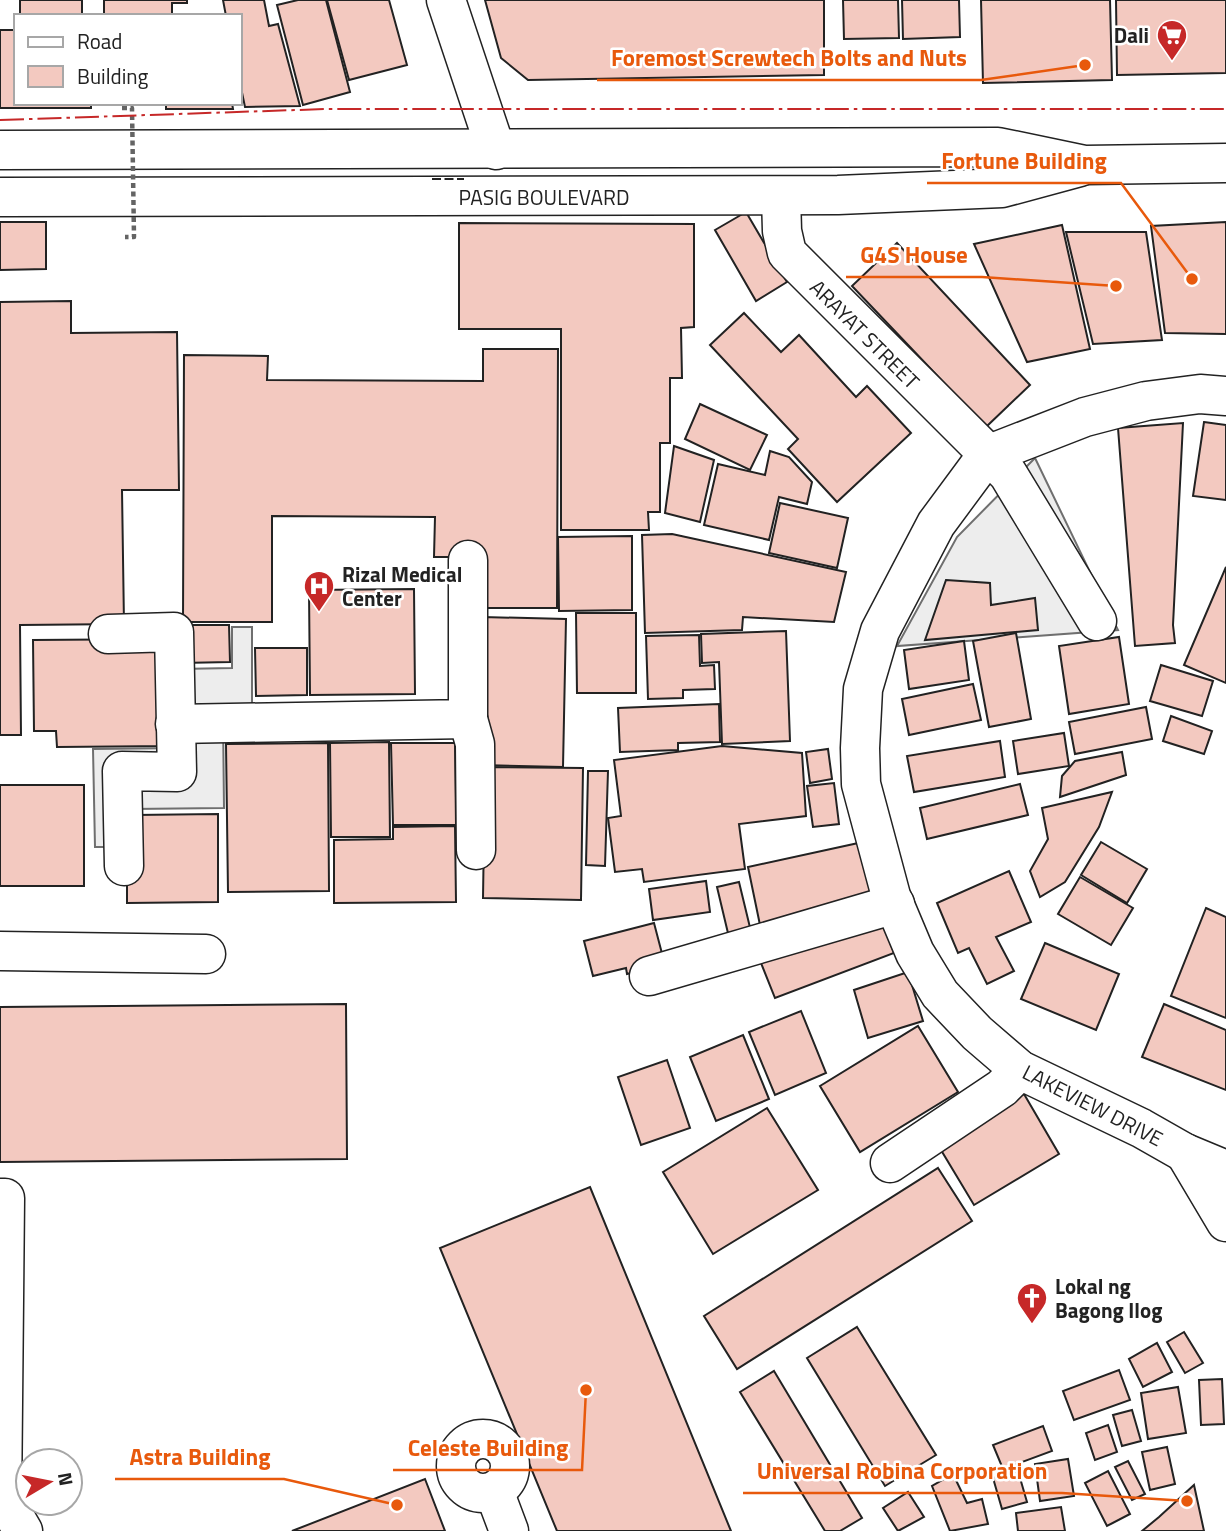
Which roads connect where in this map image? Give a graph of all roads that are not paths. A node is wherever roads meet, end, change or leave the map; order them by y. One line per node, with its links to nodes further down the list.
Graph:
1 (446, 0): 3 (main road)
2 (0, 150): 3 (main road, PASIG BOULEVARD)
3 (496, 150): 5 (main road, PASIG BOULEVARD)
4 (1226, 163): 5 (main road, PASIG BOULEVARD)
5 (1084, 165): 6 (main road, PASIG BOULEVARD)
6 (781, 196): 7 (main road, PASIG BOULEVARD); 9 (main road, ARAYAT STREET)
7 (0, 197)
8 (1226, 396): 9 (main road)
9 (987, 455): 11 (main road, ARAYAT STREET); 17 (main road, LAKEVIEW DRIVE)
10 (468, 559): 13 (main road)
11 (1097, 621)
12 (108, 634): 14 (main road)
13 (468, 719): 14 (main road); 15 (main road)
14 (175, 724): 16 (main road)
15 (476, 850)
16 (124, 866)
17 (895, 904): 20 (main road); 21 (main road, LAKEVIEW DRIVE)
18 (0, 951): 19 (main road)
19 (206, 954)
20 (649, 976)
21 (1020, 1070): 22 (main road, LAKEVIEW DRIVE); 23 (main road)
22 (1185, 1153): 24 (main road, LAKEVIEW DRIVE); 26 (main road)
23 (890, 1163)
24 (1226, 1170)
25 (0, 1198): 28 (main road)
26 (1226, 1222)
27 (494, 1491): 29 (main road)
28 (8, 1513)
29 (509, 1531)

